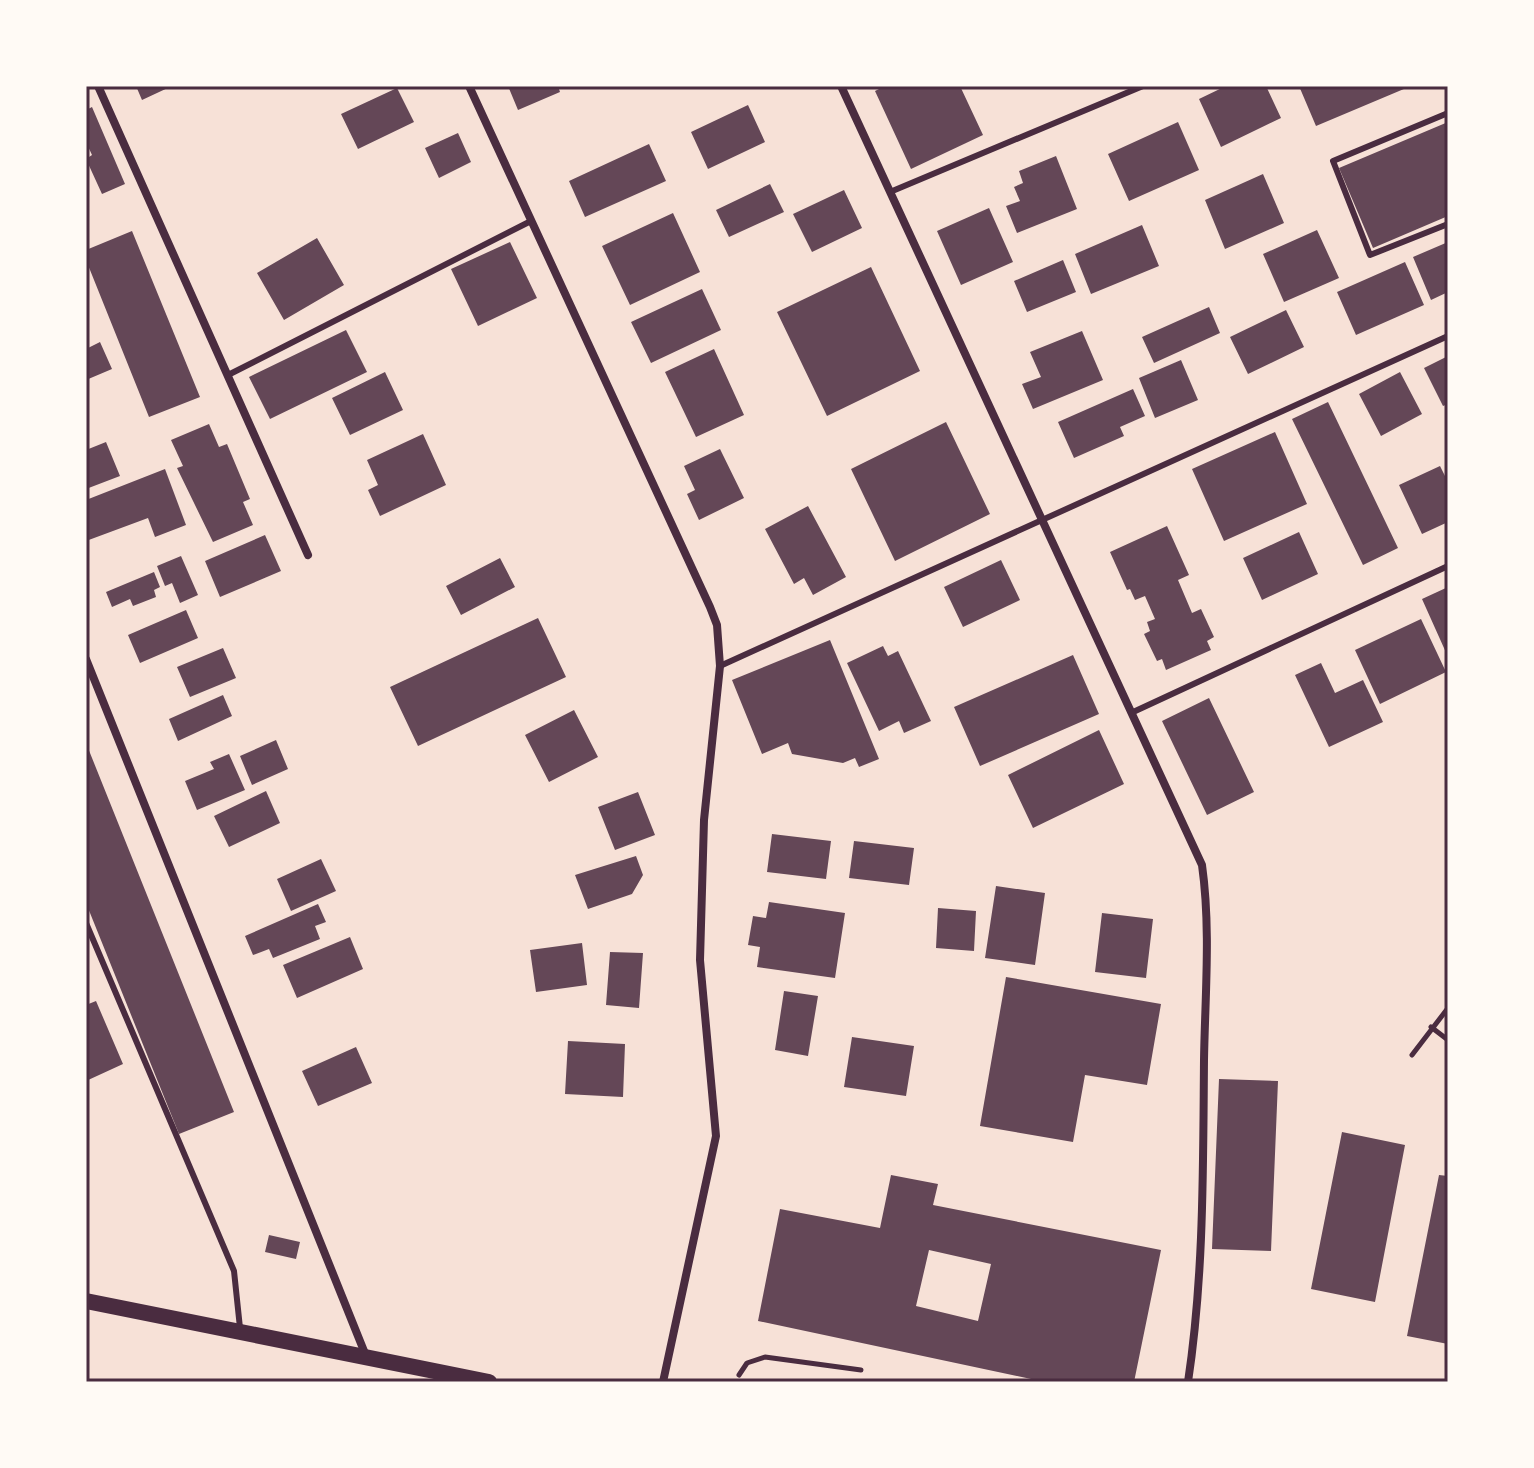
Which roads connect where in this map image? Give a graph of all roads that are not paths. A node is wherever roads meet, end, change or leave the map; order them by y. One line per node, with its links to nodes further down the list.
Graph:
1 (98, 86): 10 (street)
2 (469, 86): 7 (street)
3 (841, 86): 6 (street)
4 (1143, 86): 6 (lane)
5 (1448, 113): 8 (lane)
6 (890, 192): 11 (street)
7 (531, 221): 10 (lane); 15 (street)
8 (1448, 224)
9 (1448, 336): 11 (lane)
10 (228, 375): 12 (street)
11 (1041, 518): 15 (lane); 17 (street)
12 (308, 555)
13 (1448, 566): 17 (lane)
14 (86, 659): 16 (street)
15 (720, 666): 24 (street)
16 (90, 681): 21 (street)
17 (1131, 713): 25 (street)
18 (86, 923): 20 (lane)
19 (86, 1301): 20 (main road)
20 (240, 1332): 21 (main road)
21 (366, 1357): 22 (main road)
22 (469, 1380): 23 (main road)
23 (489, 1382)
24 (663, 1382)
25 (1188, 1382)

